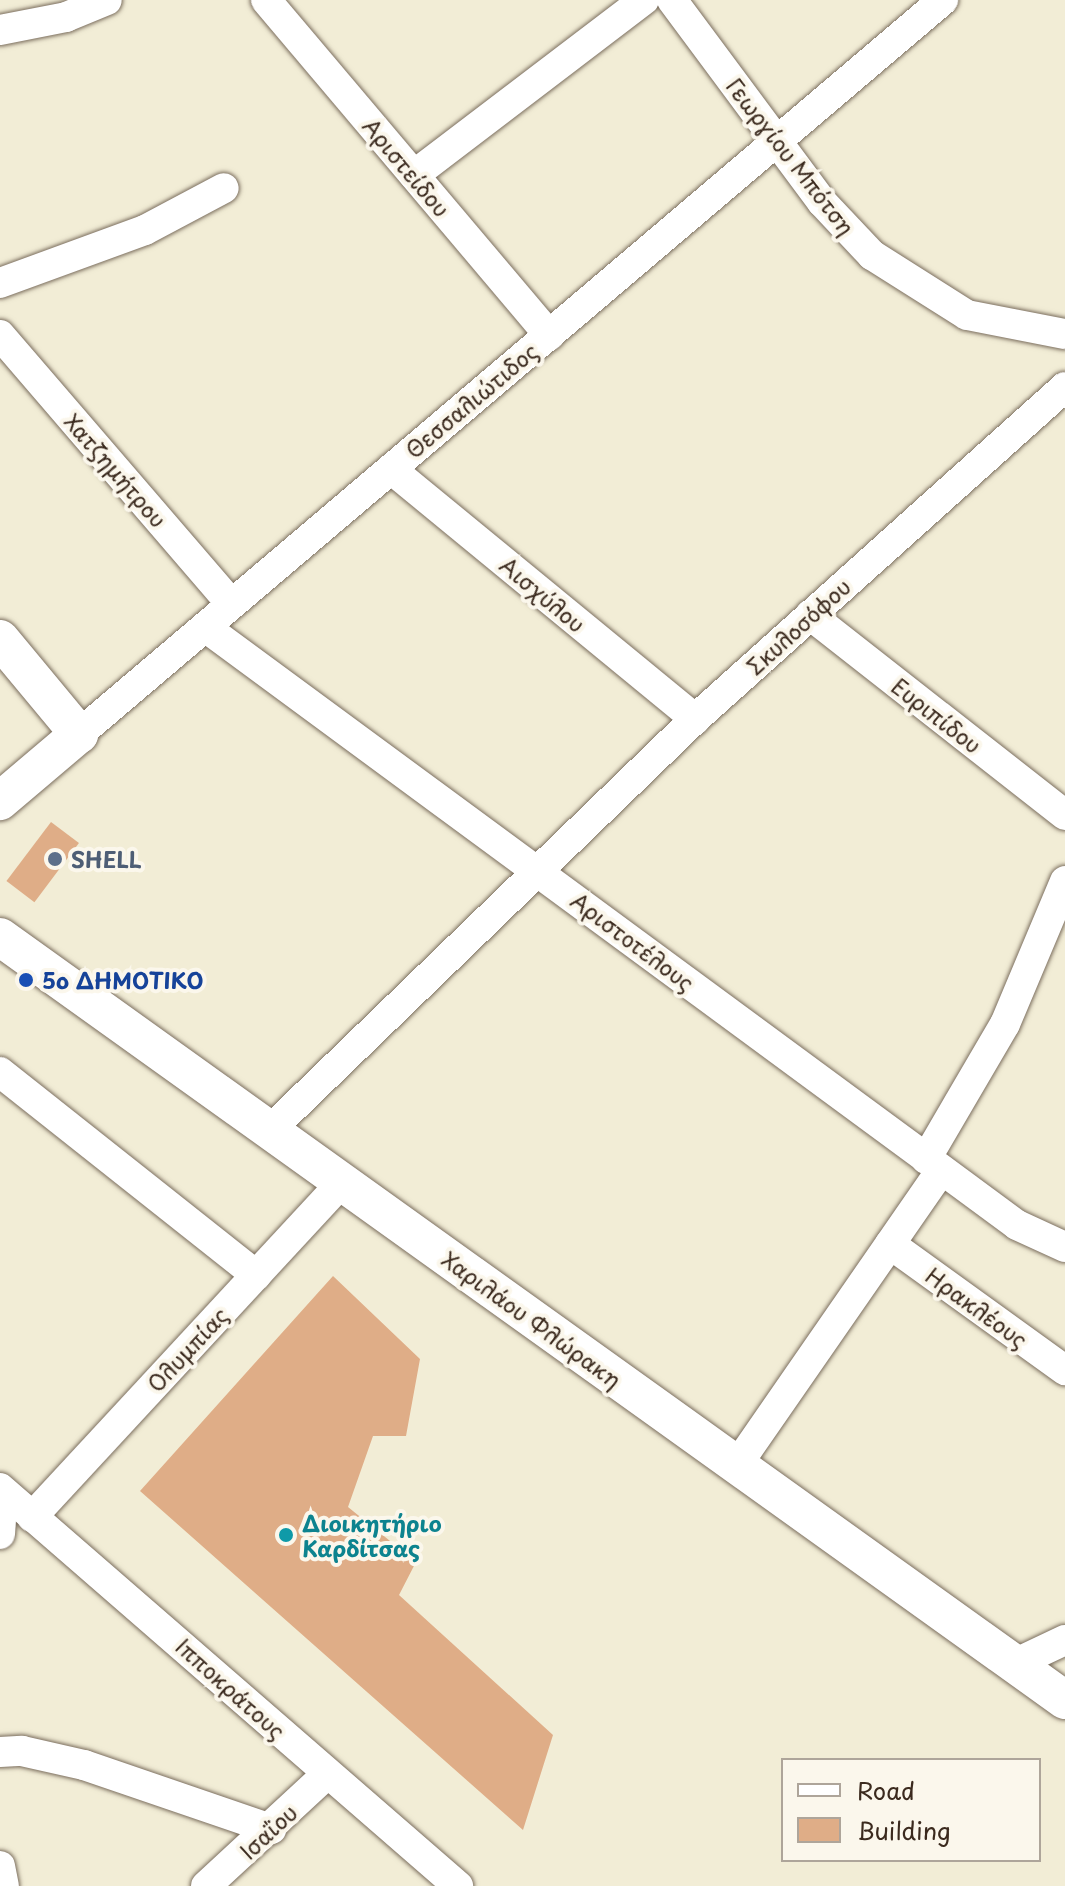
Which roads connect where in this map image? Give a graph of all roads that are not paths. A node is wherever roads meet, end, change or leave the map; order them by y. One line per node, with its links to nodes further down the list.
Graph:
1 (107, 0): 6 (street)
2 (266, 0): 8 (street, Αριστείδου)
3 (644, 0): 8 (street)
4 (672, 0): 7 (street, Γεωργίου Μπότση)
5 (943, 0): 7 (street, Θεσσαλιώτιδος)
6 (0, 30)
7 (776, 142): 11 (street, Γεωργίου Μπότση); 13 (street, Θεσσαλιώτιδος)
8 (414, 175): 13 (street, Αριστείδου)
9 (224, 188): 10 (street)
10 (0, 283)
11 (1065, 334)
12 (0, 335): 16 (street, Χατζημήτρου)
13 (549, 335): 15 (street, Θεσσαλιώτιδος)
14 (1065, 387): 17 (street, Σκυλοσόφου)
15 (391, 469): 16 (street, Θεσσαλιώτιδος); 20 (street, Αισχύλου)
16 (231, 604): 18 (street, Θεσσαλιώτιδος)
17 (810, 615): 20 (street, Σκυλοσόφου); 23 (street, Ευριπίδου)
18 (205, 627): 21 (street, Θεσσαλιώτιδος); 24 (street, Αριστοτέλους)
19 (0, 639): 21 (main road)
20 (695, 719): 24 (street, Σκυλοσόφου)
21 (79, 734): 22 (main road, Θεσσαλιώτιδος)
22 (0, 801)
23 (1065, 815)
24 (536, 870): 28 (street, Σκυλοσόφου); 29 (street, Αριστοτέλους)
25 (1065, 881): 29 (street)
26 (0, 937): 28 (main road, Χαριλάου Φλώρακη)
27 (0, 1072): 33 (street)
28 (270, 1130): 30 (main road, Χαριλάου Φλώρακη)
29 (933, 1164): 31 (street); 32 (street, Αριστοτέλους)
30 (342, 1182): 33 (street, Ολυμπίας); 35 (main road, Χαριλάου Φλώρακη)
31 (890, 1244): 34 (street, Ηρακλέους); 35 (street)
32 (1065, 1247)
33 (256, 1275): 37 (street, Ολυμπίας)
34 (1065, 1370)
35 (737, 1465): 40 (main road, Χαριλάου Φλώρακη)
36 (2, 1490): 37 (street, Ιπποκράτους); 38 (street)
37 (32, 1517): 43 (street, Ιπποκράτους)
38 (0, 1534)
39 (1065, 1640): 40 (street)
40 (1014, 1664): 41 (main road, Χαριλάου Φλώρακη)
41 (1065, 1700)
42 (11, 1751): 44 (street)
43 (327, 1774): 44 (street, Ισαΐου); 48 (street, Ιπποκράτους)
44 (271, 1829): 47 (street, Ισαΐου)
45 (0, 1866): 46 (street)
46 (4, 1886)
47 (206, 1886)
48 (458, 1886)

